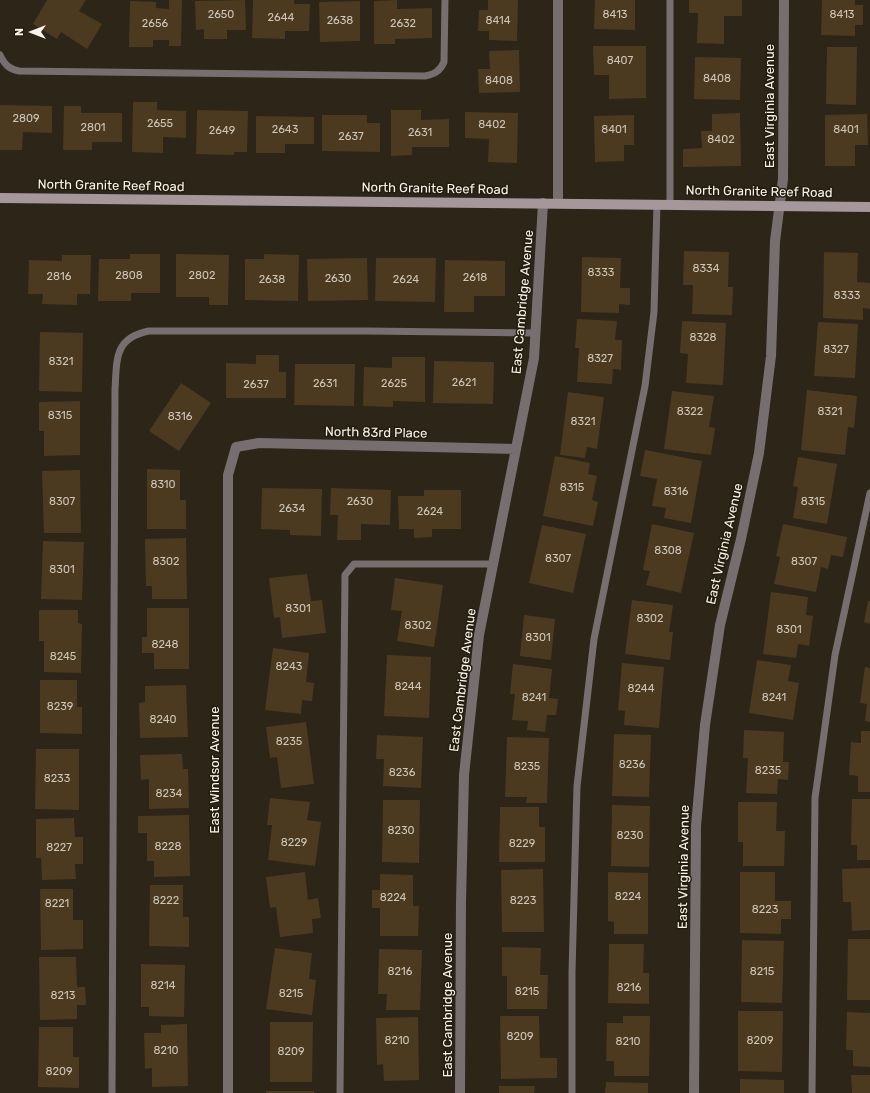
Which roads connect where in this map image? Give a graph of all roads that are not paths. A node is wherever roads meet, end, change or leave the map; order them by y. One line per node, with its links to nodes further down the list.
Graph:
1 (445, 0): 5 (lane)
2 (558, 0): 8 (street)
3 (670, 0): 10 (lane)
4 (784, 0): 11 (street, East Virginia Avenue)
5 (0, 55)
6 (0, 198): 7 (street, North Granite Reef Road)
7 (543, 203): 8 (street, North Granite Reef Road); 13 (street, East Cambridge Avenue)
8 (558, 203): 9 (street, North Granite Reef Road)
9 (657, 204): 10 (street, North Granite Reef Road); 22 (lane)
10 (670, 204): 11 (street, North Granite Reef Road)
11 (781, 206): 12 (street, North Granite Reef Road); 23 (street, East Virginia Avenue)
12 (870, 207)
13 (535, 333): 15 (street, East Cambridge Avenue); 18 (lane)
14 (236, 447): 15 (street, North 83rd Place); 19 (street, East Windsor Avenue)
15 (516, 449): 17 (street, East Cambridge Avenue)
16 (870, 493): 24 (lane)
17 (493, 564): 20 (lane); 21 (street, East Cambridge Avenue)
18 (112, 1093)
19 (228, 1093)
20 (340, 1093)
21 (460, 1093)
22 (572, 1093)
23 (694, 1093)
24 (812, 1093)

